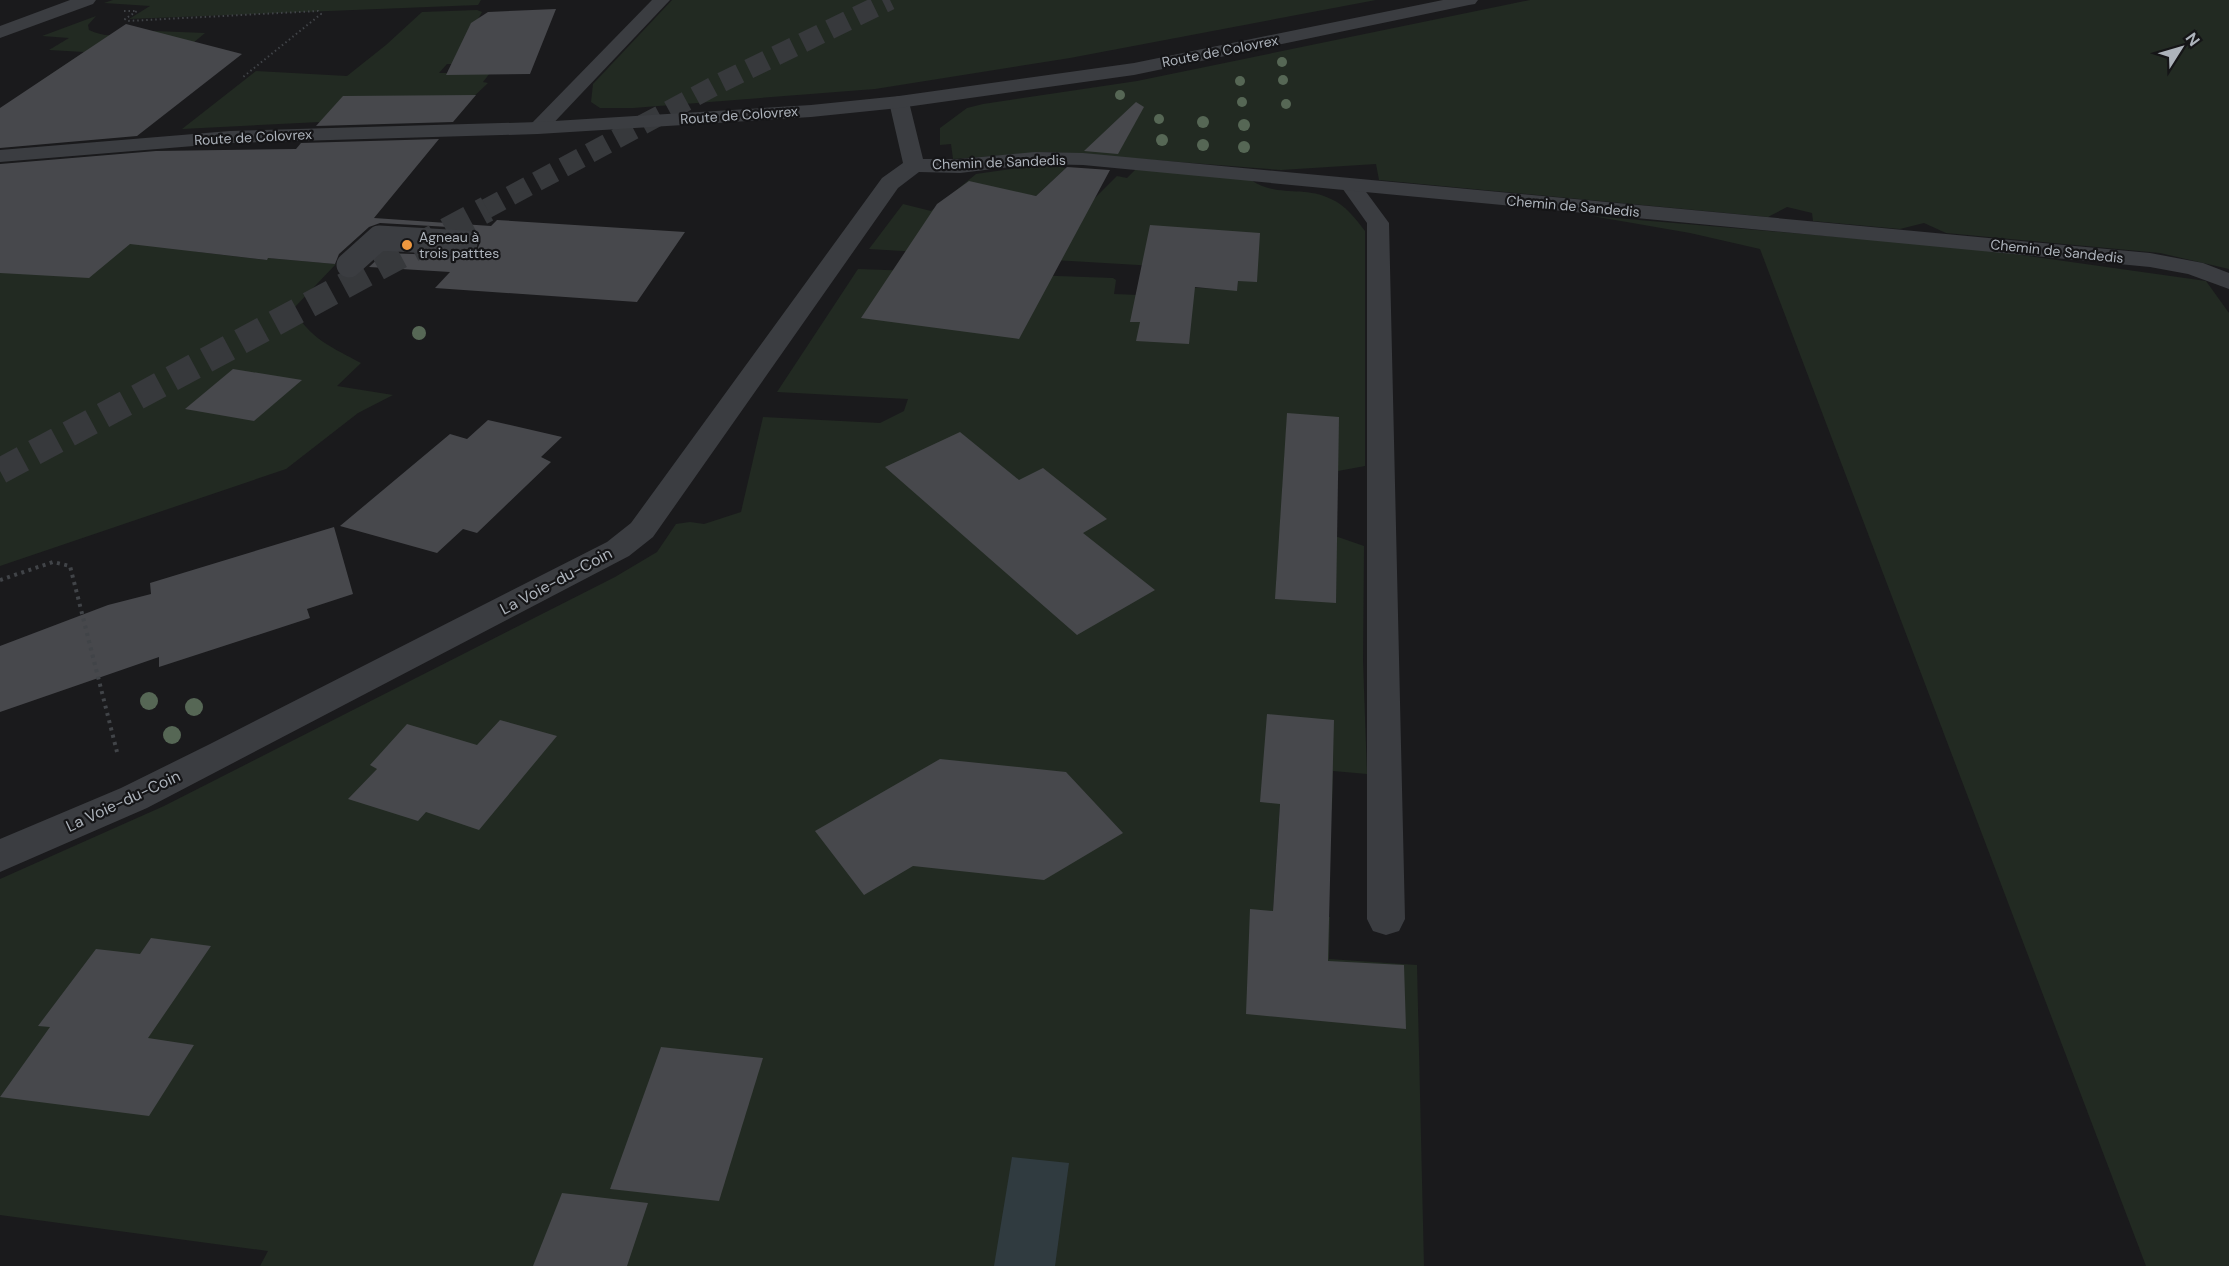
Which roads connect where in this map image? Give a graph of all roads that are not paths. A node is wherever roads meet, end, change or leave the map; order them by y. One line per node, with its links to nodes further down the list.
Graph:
1 (87, 0): 4 (street)
2 (662, 0): 6 (lane)
3 (1469, 0): 5 (street, Route de Colovrex)
4 (0, 32)
5 (899, 102): 6 (street, Route de Colovrex); 8 (street)
6 (538, 128): 7 (street, Route de Colovrex)
7 (0, 156)
8 (914, 165): 9 (street, Chemin de Sandedis); 13 (street, La Voie-du-Coin)
9 (1351, 185): 12 (street, Chemin de Sandedis); 14 (lane)
10 (465, 243): 11 (lane, bridge)
11 (349, 265)
12 (2229, 282)
13 (0, 856)
14 (1386, 919)

